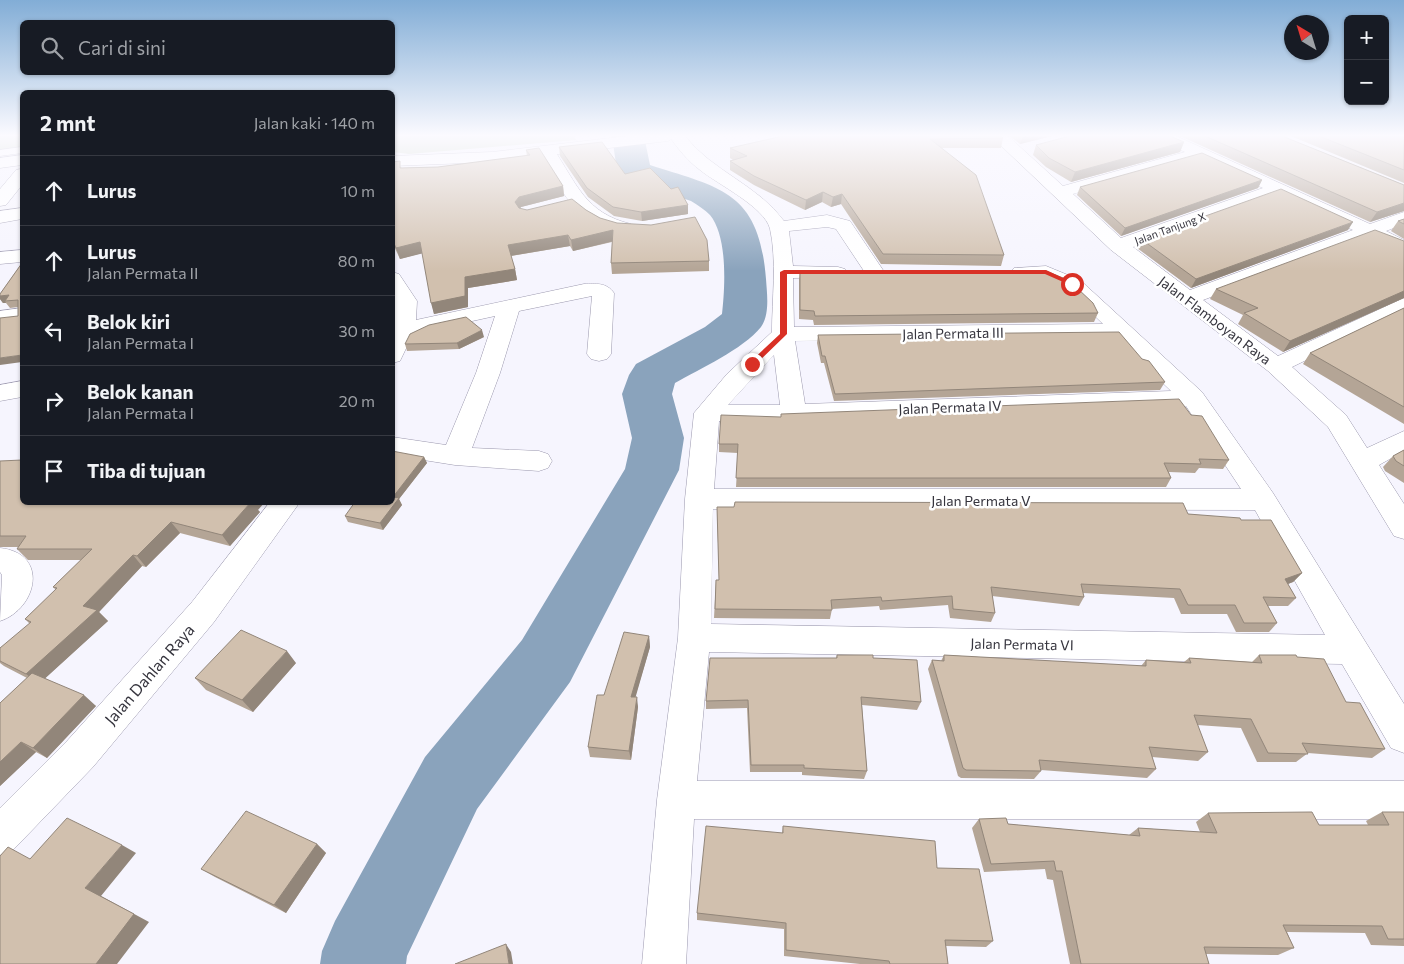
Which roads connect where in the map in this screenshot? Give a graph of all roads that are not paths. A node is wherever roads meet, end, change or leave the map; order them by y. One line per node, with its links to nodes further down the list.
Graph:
1 (16, 181): 9 (street)
2 (560, 181): 14 (street)
3 (727, 181): 13 (street)
4 (1052, 181): 8 (street, Jalan Flamboyan Raya)
5 (1101, 181): 8 (street)
6 (1261, 181): 7 (street)
7 (1278, 189): 15 (street); 16 (street, Jalan Tanjung X)
8 (1061, 192): 16 (street, Jalan Flamboyan Raya)
9 (0, 201)
10 (20, 214): 11 (street)
11 (0, 217)
12 (1404, 218): 15 (street)
13 (779, 227): 20 (street); 20 (street)
14 (639, 229)
15 (1368, 231): 17 (street); 23 (street)
16 (1118, 246): 23 (street, Jalan Flamboyan Raya)
17 (1404, 247)
18 (20, 256): 19 (street)
19 (0, 258)
20 (784, 272): 30 (street)
21 (999, 272): 29 (street)
22 (395, 283): 28 (street)
23 (1186, 299): 33 (street, Jalan Flamboyan Raya)
24 (1404, 304): 33 (street)
25 (510, 307): 28 (street); 32 (street); 41 (street)
26 (20, 315): 27 (street)
27 (0, 318)
28 (404, 329): 31 (street)
29 (1122, 331): 30 (street, Jalan Permata III); 36 (street)
30 (783, 334): 37 (street); 38 (street)
31 (395, 349)
32 (599, 354)
33 (1276, 366): 43 (street, Jalan Flamboyan Raya)
34 (20, 389): 35 (street)
35 (0, 393)
36 (1193, 398): 38 (street, Jalan Permata IV); 45 (street)
37 (707, 413): 38 (street, Jalan Permata IV); 44 (street)
38 (794, 413)
39 (1404, 440): 43 (street)
40 (395, 446): 41 (street)
41 (455, 456): 42 (street)
42 (539, 461)
43 (1362, 462): 47 (street, Jalan Flamboyan Raya)
44 (699, 499): 45 (street, Jalan Permata V); 50 (street)
45 (1262, 500): 51 (street)
46 (284, 505): 55 (street, Jalan Dahlan Raya)
47 (1404, 528)
48 (0, 560): 49 (street)
49 (0, 608)
50 (694, 638): 51 (street, Jalan Permata VI); 53 (street)
51 (1351, 650): 52 (street)
52 (1404, 736)
53 (676, 800): 54 (street); 56 (street)
54 (1404, 800)
55 (0, 835)
56 (664, 964)

